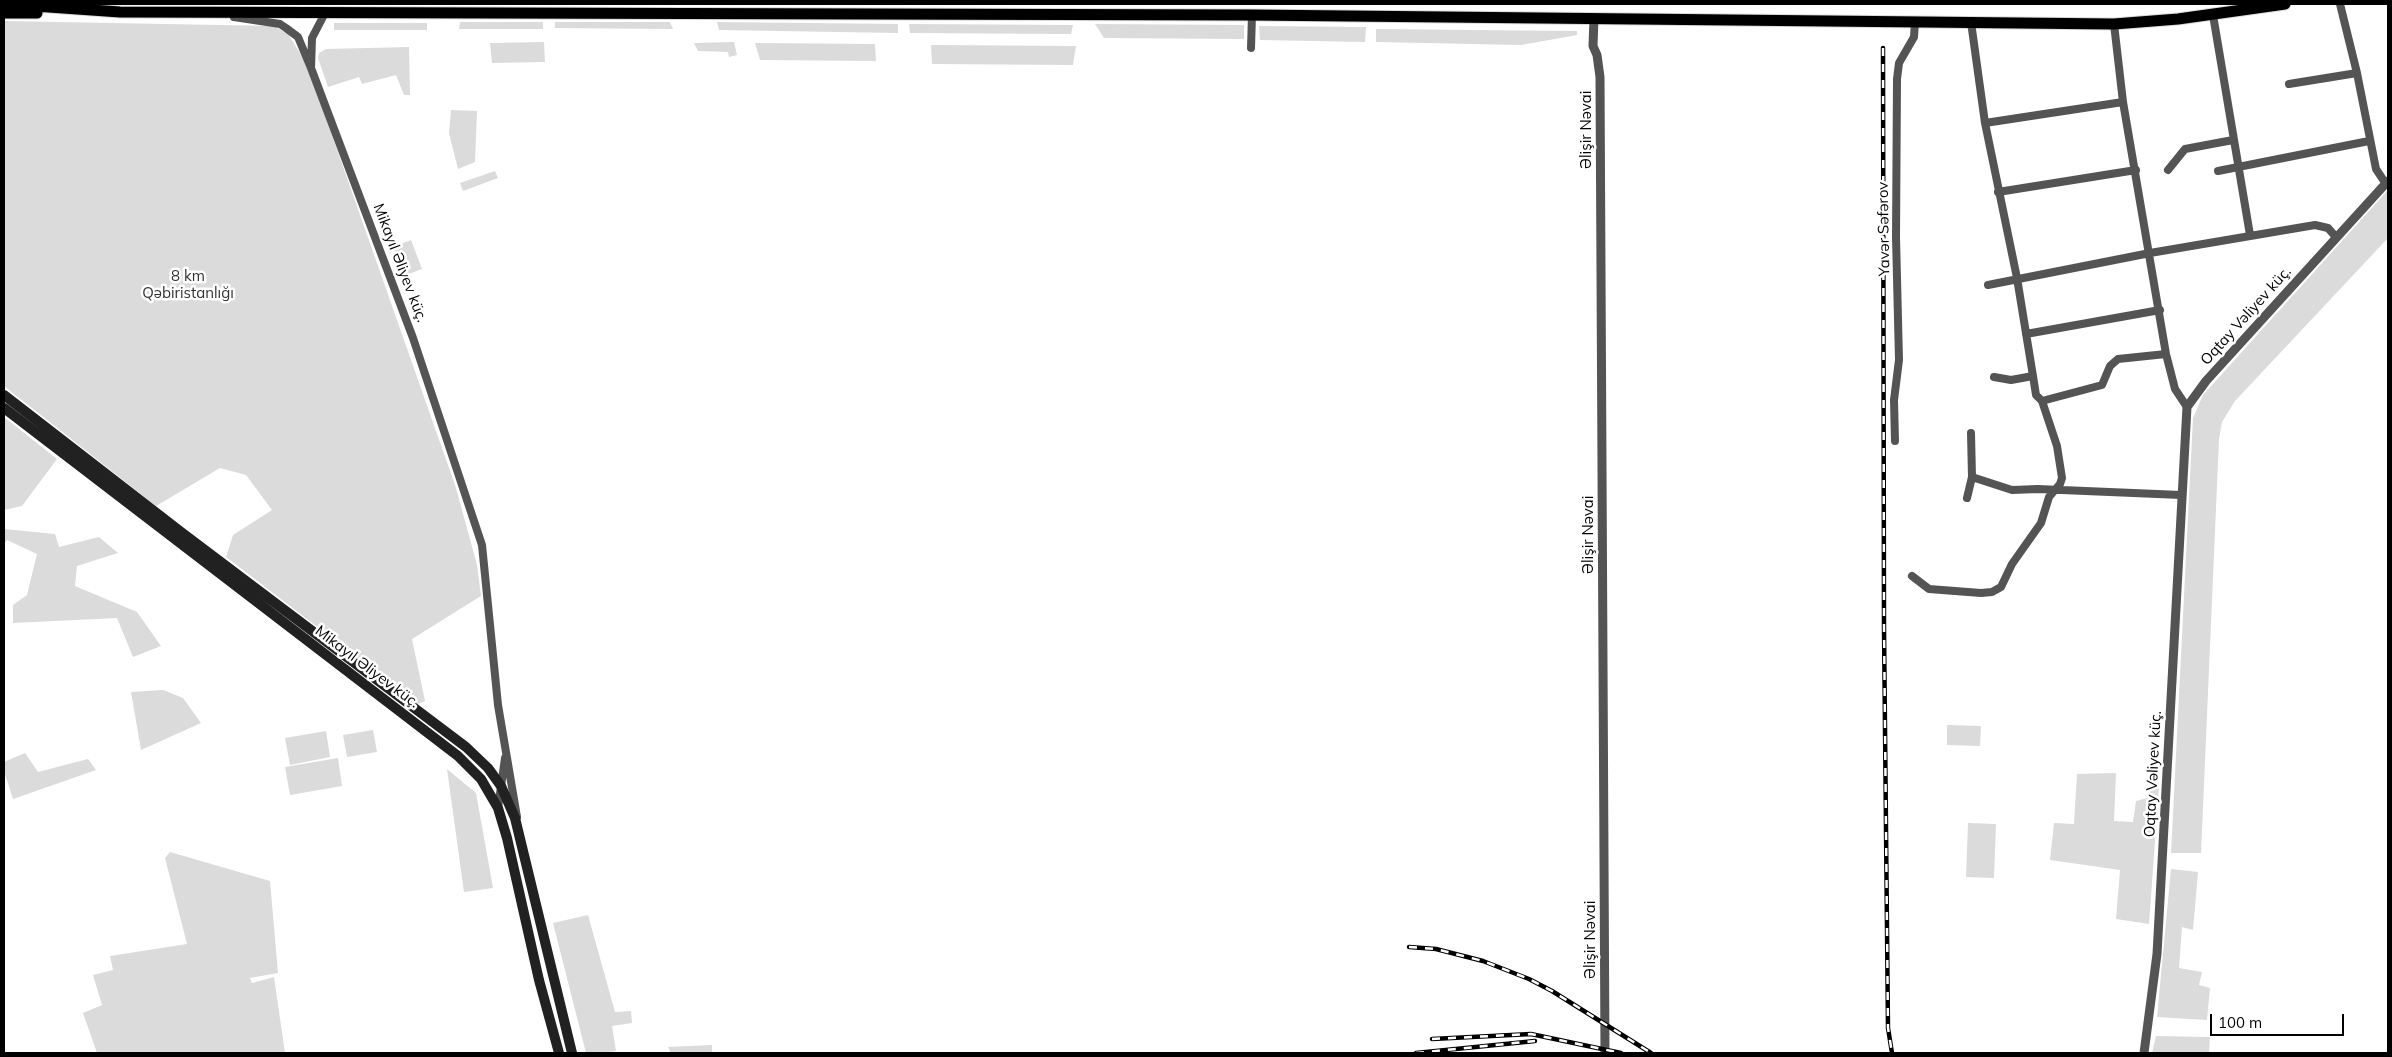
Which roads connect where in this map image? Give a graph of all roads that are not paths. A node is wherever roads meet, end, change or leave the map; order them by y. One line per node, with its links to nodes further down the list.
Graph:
1 (6, 4): 6 (main road)
2 (835, 4): 8 (main road)
3 (866, 4): 11 (main road)
4 (2285, 4): 13 (main road)
5 (2340, 4): 20 (street)
6 (120, 12): 7 (main road); 9 (main road)
7 (208, 12): 10 (main road); 19 (street, Mikayıl Əliyev küç.)
8 (677, 12): 10 (main road); 11 (main road)
9 (4, 13)
10 (325, 13): 19 (street)
11 (930, 13): 12 (main road)
12 (1252, 15): 14 (main road); 18 (street)
13 (2213, 15): 17 (main road); 24 (street)
14 (1594, 18): 15 (main road); 60 (street, Əlişir Nəvai)
15 (1915, 22): 16 (main road); 47 (street, Yavər Səfərov)
16 (1971, 22): 17 (main road); 23 (street)
17 (2114, 24): 22 (street)
18 (1252, 48)
19 (312, 68): 53 (street, Mikayıl Əliyev küç.)
20 (2357, 73): 21 (street); 25 (street)
21 (2289, 84)
22 (2123, 102): 23 (street); 27 (street)
23 (1985, 122): 31 (street)
24 (2233, 140): 26 (street); 28 (street)
25 (2369, 141): 26 (street); 30 (street)
26 (2239, 167): 29 (street); 32 (street)
27 (2136, 170): 31 (street); 34 (street)
28 (2168, 170)
29 (2218, 171)
30 (2387, 183): 33 (street, Oqtay Vəliyev küç.)
31 (1998, 192): 35 (street)
32 (2250, 235): 33 (street); 34 (street)
33 (2336, 237): 44 (street, Oqtay Vəliyev küç.)
34 (2150, 253): 35 (street); 37 (street)
35 (2017, 278): 36 (street); 38 (street)
36 (1988, 285)
37 (2160, 310): 38 (street); 39 (street)
38 (2026, 334): 40 (street)
39 (2166, 354): 43 (street); 44 (street)
40 (2033, 376): 41 (street); 43 (street)
41 (1994, 377)
42 (4, 395): 54 (main road)
43 (2042, 401): 49 (street)
44 (2187, 407): 50 (street, Oqtay Vəliyev küç.)
45 (4, 408): 56 (main road, Mikayıl Əliyev küç.)
46 (1971, 433): 48 (street)
47 (1895, 441)
48 (1972, 477): 49 (street); 51 (street)
49 (2054, 490): 50 (street); 52 (street)
50 (2181, 495): 61 (street, Oqtay Vəliyev küç.)
51 (1967, 498)
52 (1912, 576)
53 (506, 756): 54 (street); 55 (street); 57 (street, Mikayıl Əliyev küç.)
54 (488, 768): 55 (main road)
55 (501, 786): 56 (street); 57 (main road)
56 (498, 808): 58 (main road, Mikayıl Əliyev küç.)
57 (521, 836): 59 (main road)
58 (559, 1053)
59 (572, 1053)
60 (1605, 1053)
61 (2144, 1053)

